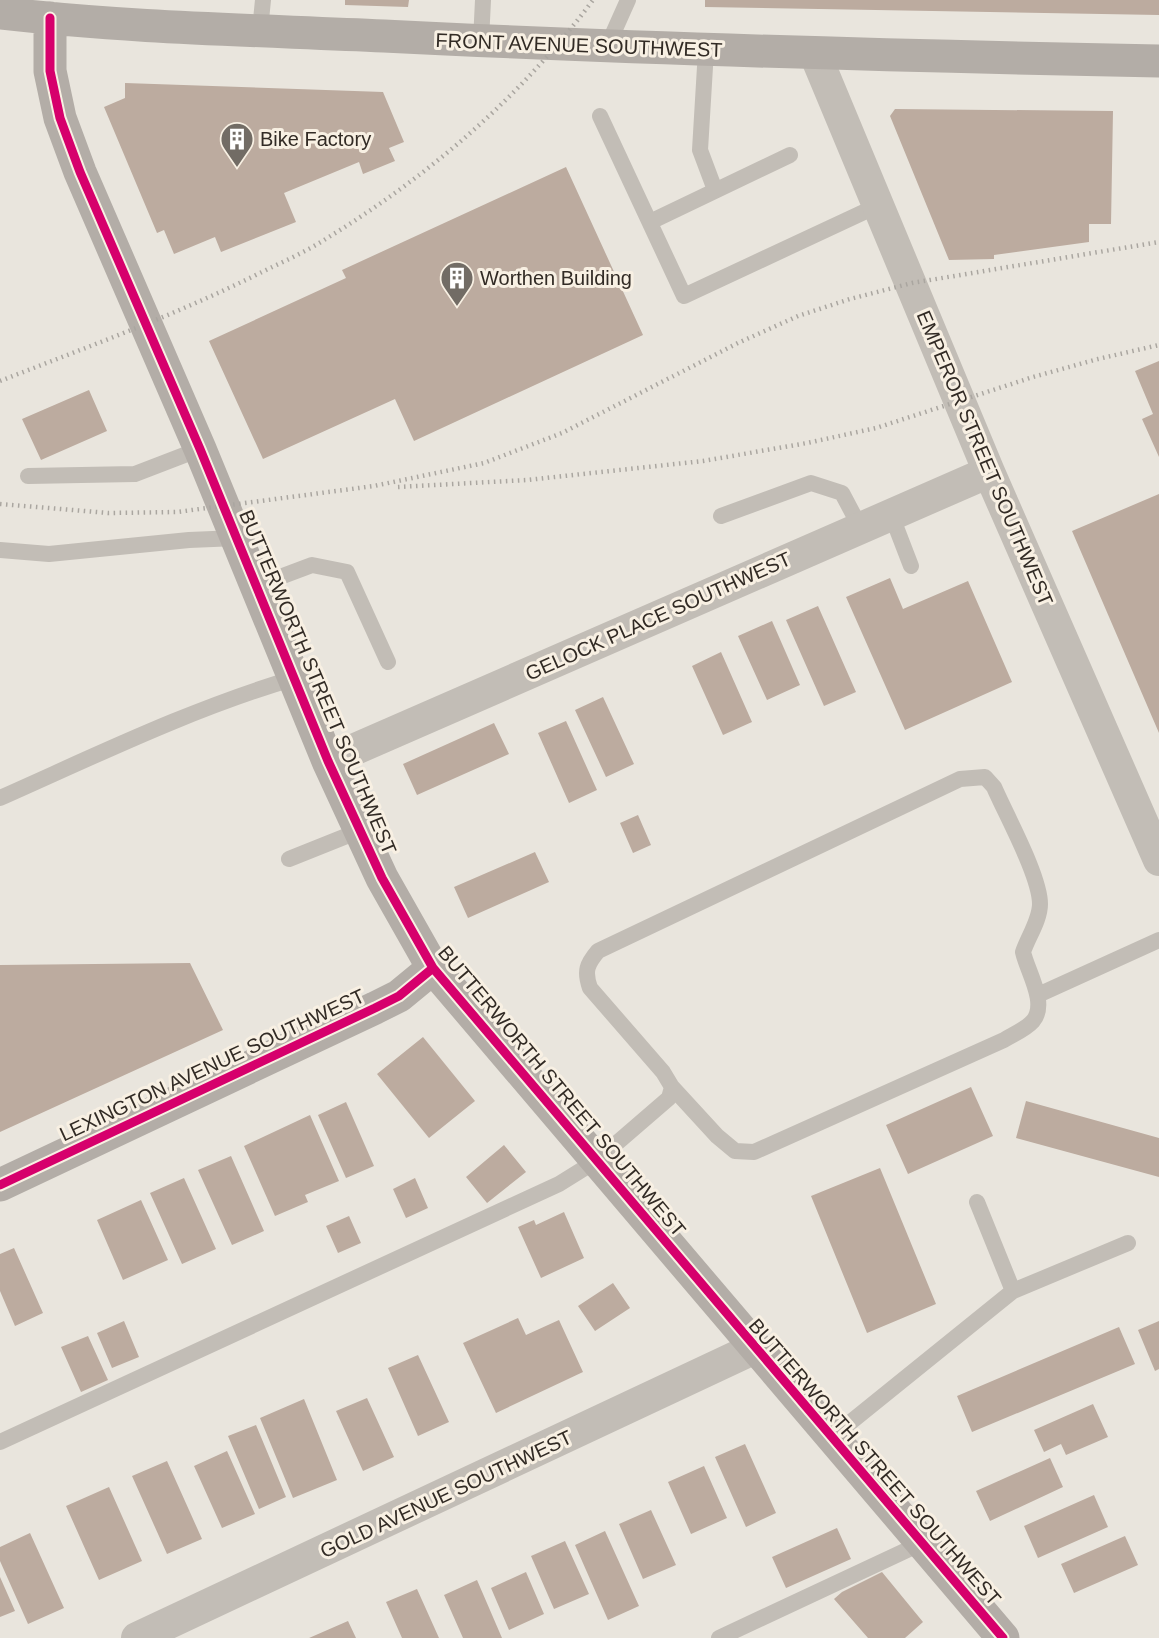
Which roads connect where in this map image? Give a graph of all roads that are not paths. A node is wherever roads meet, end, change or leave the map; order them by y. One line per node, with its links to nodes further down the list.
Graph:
1 (483, 0): 6 (lane)
2 (628, 0): 7 (lane)
3 (0, 13): 5 (street, FRONT AVENUE SOUTHWEST)
4 (262, 15): 5 (street, FRONT AVENUE SOUTHWEST); 6 (street, FRONT AVENUE SOUTHWEST)
5 (50, 18): 16 (street, BUTTERWORTH STREET SOUTHWEST)
6 (481, 41): 7 (street, FRONT AVENUE SOUTHWEST)
7 (607, 47): 8 (street, FRONT AVENUE SOUTHWEST)
8 (706, 50): 9 (street, FRONT AVENUE SOUTHWEST); 13 (lane)
9 (815, 54): 10 (street, FRONT AVENUE SOUTHWEST); 14 (street, EMPEROR STREET SOUTHWEST)
10 (1159, 61)
11 (600, 116): 15 (lane)
12 (790, 155): 13 (lane)
13 (715, 190): 15 (lane)
14 (879, 205): 15 (lane); 17 (street, EMPEROR STREET SOUTHWEST)
15 (650, 222)
16 (200, 449): 18 (lane); 22 (street, BUTTERWORTH STREET SOUTHWEST)
17 (989, 472): 19 (street, GELOCK PLACE SOUTHWEST); 32 (street, EMPEROR STREET SOUTHWEST)
18 (28, 476)
19 (891, 514): 21 (street, GELOCK PLACE SOUTHWEST); 24 (lane)
20 (721, 516): 21 (lane)
21 (860, 527): 28 (street, GELOCK PLACE SOUTHWEST)
22 (237, 538): 23 (lane); 25 (street, BUTTERWORTH STREET SOUTHWEST)
23 (0, 550)
24 (911, 566)
25 (256, 586): 26 (lane); 27 (street, BUTTERWORTH STREET SOUTHWEST)
26 (388, 662)
27 (295, 678): 28 (street, BUTTERWORTH STREET SOUTHWEST); 29 (lane)
28 (328, 761): 30 (street, BUTTERWORTH STREET SOUTHWEST)
29 (0, 798)
30 (359, 831): 31 (lane); 34 (street, BUTTERWORTH STREET SOUTHWEST)
31 (289, 859)
32 (1159, 860)
33 (1159, 940): 35 (lane)
34 (433, 968): 37 (street, BUTTERWORTH STREET SOUTHWEST); 38 (street, LEXINGTON AVENUE SOUTHWEST)
35 (1038, 995): 36 (lane); 36 (lane)
36 (672, 1087): 37 (lane)
37 (596, 1161): 42 (street, BUTTERWORTH STREET SOUTHWEST); 44 (lane)
38 (0, 1185)
39 (977, 1202): 41 (lane)
40 (1128, 1243): 41 (lane)
41 (1013, 1291): 43 (lane)
42 (754, 1348): 43 (street, BUTTERWORTH STREET SOUTHWEST); 46 (street, GOLD AVENUE SOUTHWEST)
43 (831, 1438): 45 (street, BUTTERWORTH STREET SOUTHWEST)
44 (0, 1442)
45 (922, 1543): 47 (lane); 48 (street, BUTTERWORTH STREET SOUTHWEST)
46 (137, 1638)
47 (718, 1638)
48 (1003, 1638)

